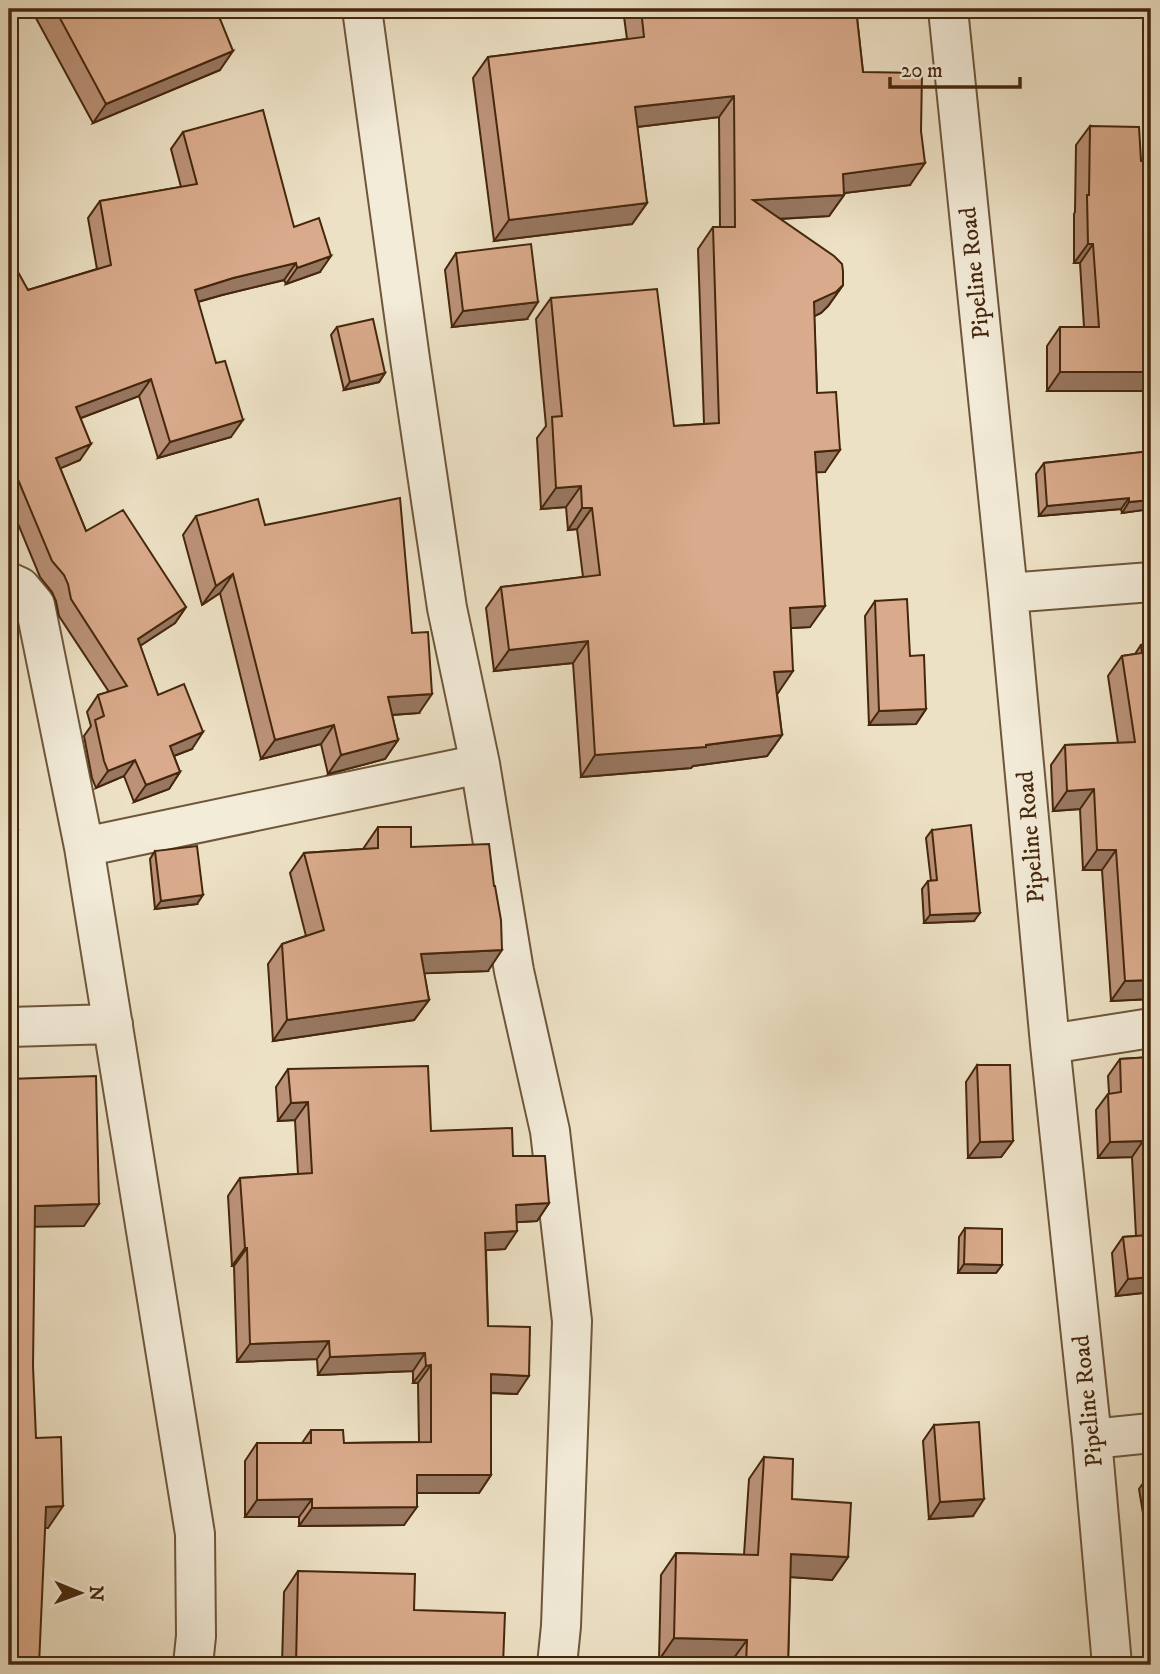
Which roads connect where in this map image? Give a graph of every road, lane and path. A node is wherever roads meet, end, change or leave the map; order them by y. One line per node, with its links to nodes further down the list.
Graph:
1 (362, 9): 6 (street)
2 (948, 9): 5 (street, Pipeline Road)
3 (9, 582): 7 (street)
4 (1151, 582): 5 (street)
5 (1007, 593): 11 (street, Pipeline Road)
6 (480, 764): 7 (street); 15 (street)
7 (84, 847): 8 (street)
8 (113, 1024): 9 (street); 14 (street)
9 (9, 1027)
10 (1151, 1028): 11 (street)
11 (1050, 1044): 13 (street, Pipeline Road)
12 (1151, 1433): 13 (street)
13 (1092, 1439): 16 (street, Pipeline Road)
14 (193, 1665)
15 (557, 1665)
16 (1112, 1665)

